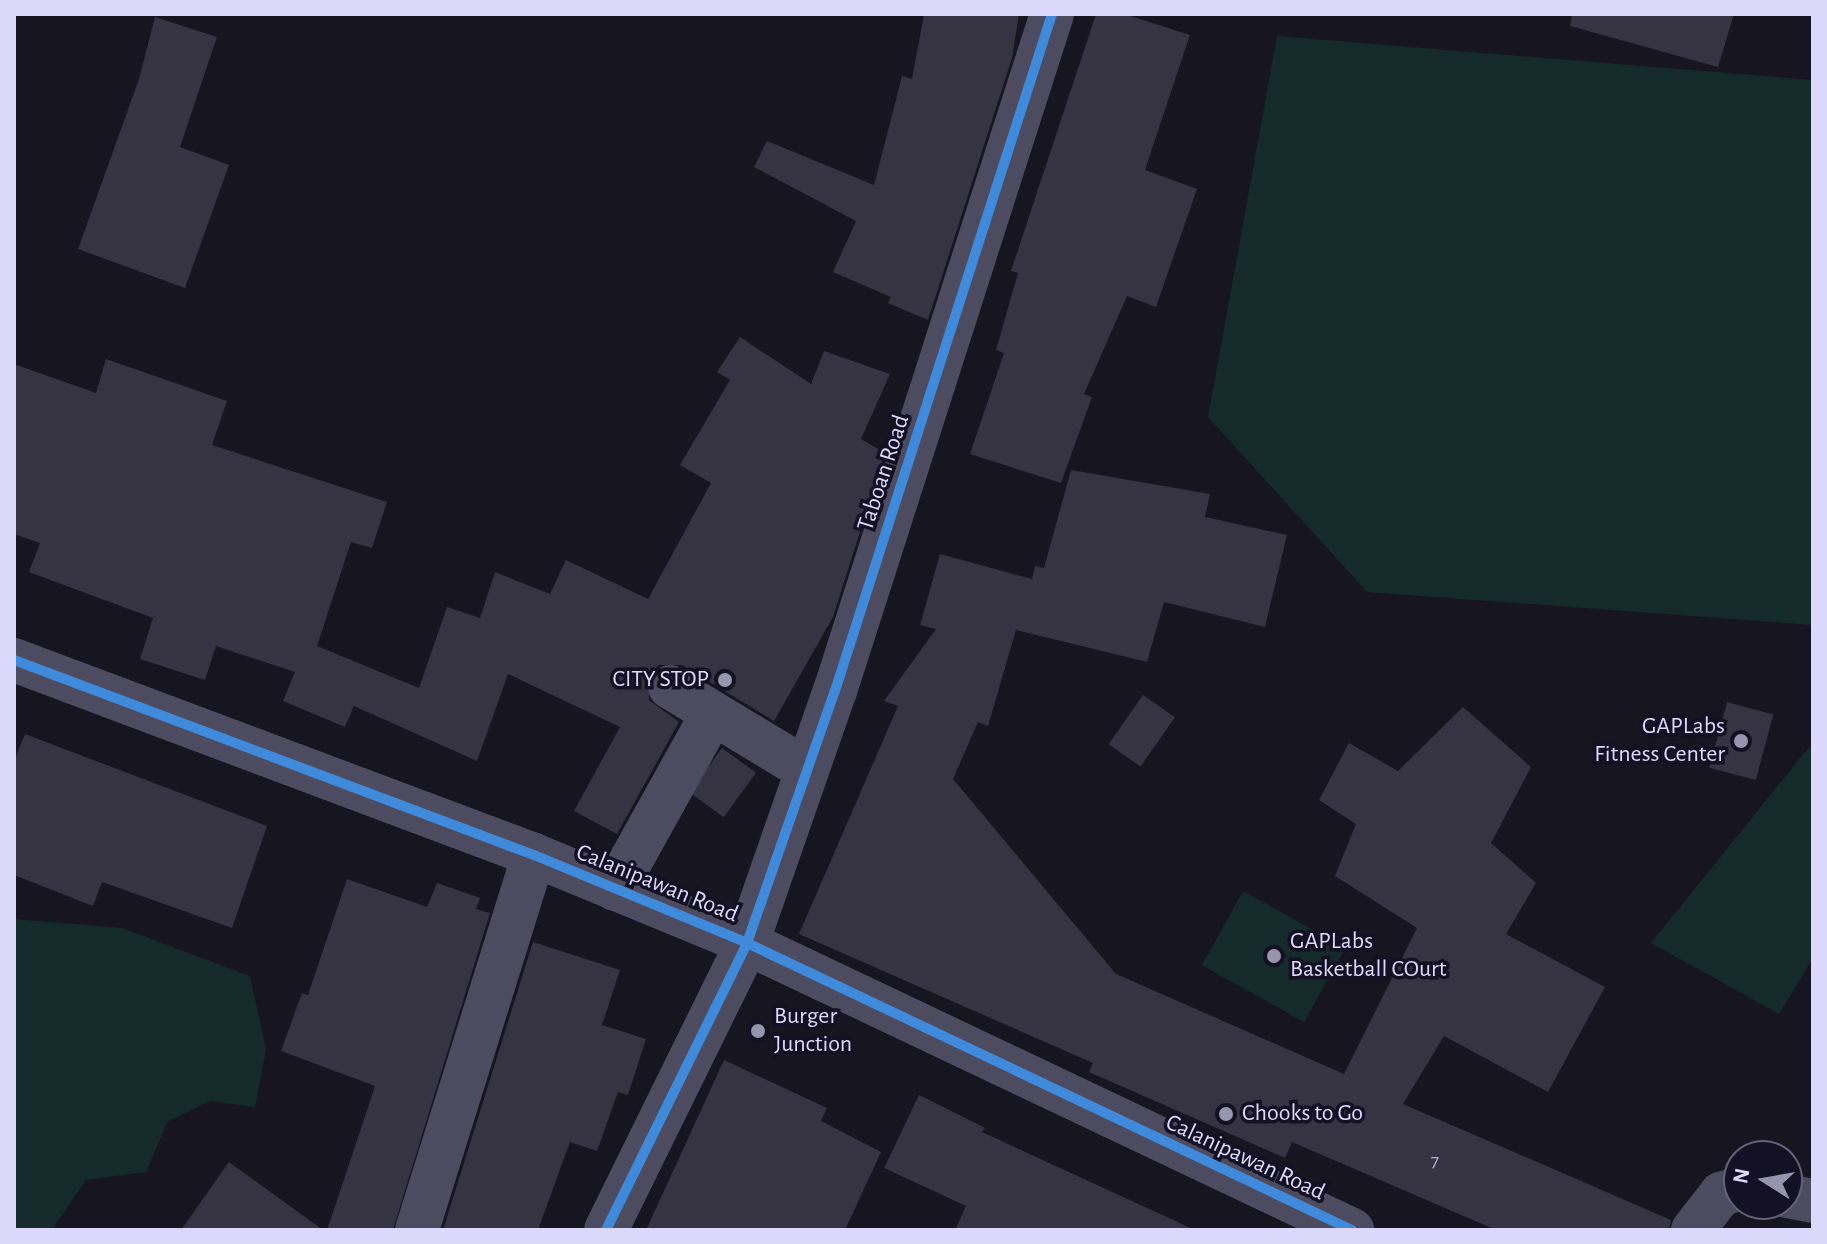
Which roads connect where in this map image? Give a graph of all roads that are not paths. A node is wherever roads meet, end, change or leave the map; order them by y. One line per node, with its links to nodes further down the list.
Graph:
1 (1052, 14): 5 (street, Taboan Road)
2 (14, 660): 6 (street, Calanipawan Road)
3 (670, 687): 4 (street)
4 (713, 713): 5 (street); 7 (street)
5 (804, 768): 8 (street, Taboan Road)
6 (534, 855): 7 (street, Calanipawan Road); 10 (street)
7 (615, 889): 8 (street, Calanipawan Road)
8 (747, 943): 11 (street, Taboan Road); 12 (street, Calanipawan Road)
9 (1723, 1193): 13 (street)
10 (417, 1230)
11 (606, 1230)
12 (1352, 1230)
13 (1693, 1230)

